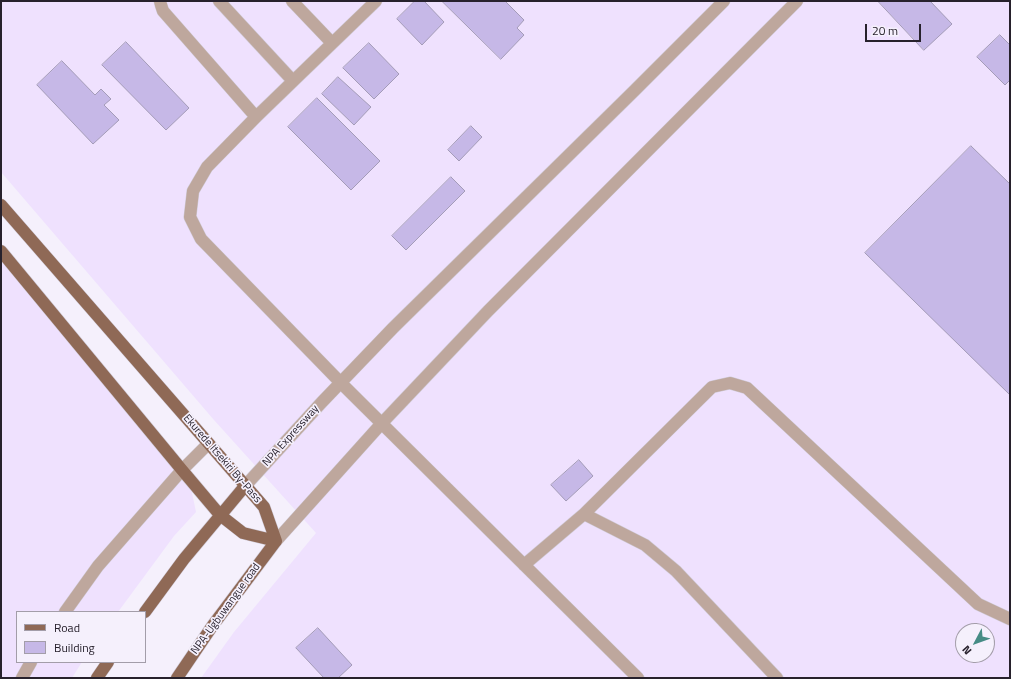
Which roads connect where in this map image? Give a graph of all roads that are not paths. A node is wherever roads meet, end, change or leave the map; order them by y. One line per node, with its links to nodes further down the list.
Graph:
1 (160, 1): 9 (street)
2 (219, 1): 8 (street)
3 (292, 1): 7 (street)
4 (724, 1): 12 (street, NPA Expressway)
5 (797, 1): 13 (street)
6 (368, 3): 7 (street)
7 (332, 43): 8 (street)
8 (293, 81): 9 (street)
9 (256, 117): 12 (street)
10 (1, 205): 14 (main road, Ekurede Itsekiri By-Pass)
11 (1, 250): 15 (main road)
12 (341, 382): 13 (street); 16 (street, NPA Expressway)
13 (382, 424): 19 (street); 20 (street)
14 (208, 444): 15 (street); 16 (main road, Ekurede Itsekiri By-Pass)
15 (182, 470): 18 (main road); 21 (street)
16 (245, 486): 18 (main road, NPA Expressway); 19 (main road, Ekurede Itsekiri By-Pass)
17 (584, 514): 20 (street); 23 (street); 30 (street)
18 (220, 515): 19 (main road); 22 (main road, NPA Expressway)
19 (276, 541): 28 (main road, NPA-Ugbuwangue road)
20 (524, 565): 29 (street)
21 (66, 611)
22 (146, 611)
23 (1010, 619)
24 (30, 663): 26 (street)
25 (107, 663): 27 (main road)
26 (22, 678)
27 (97, 678)
28 (177, 678)
29 (638, 678)
30 (778, 678)

